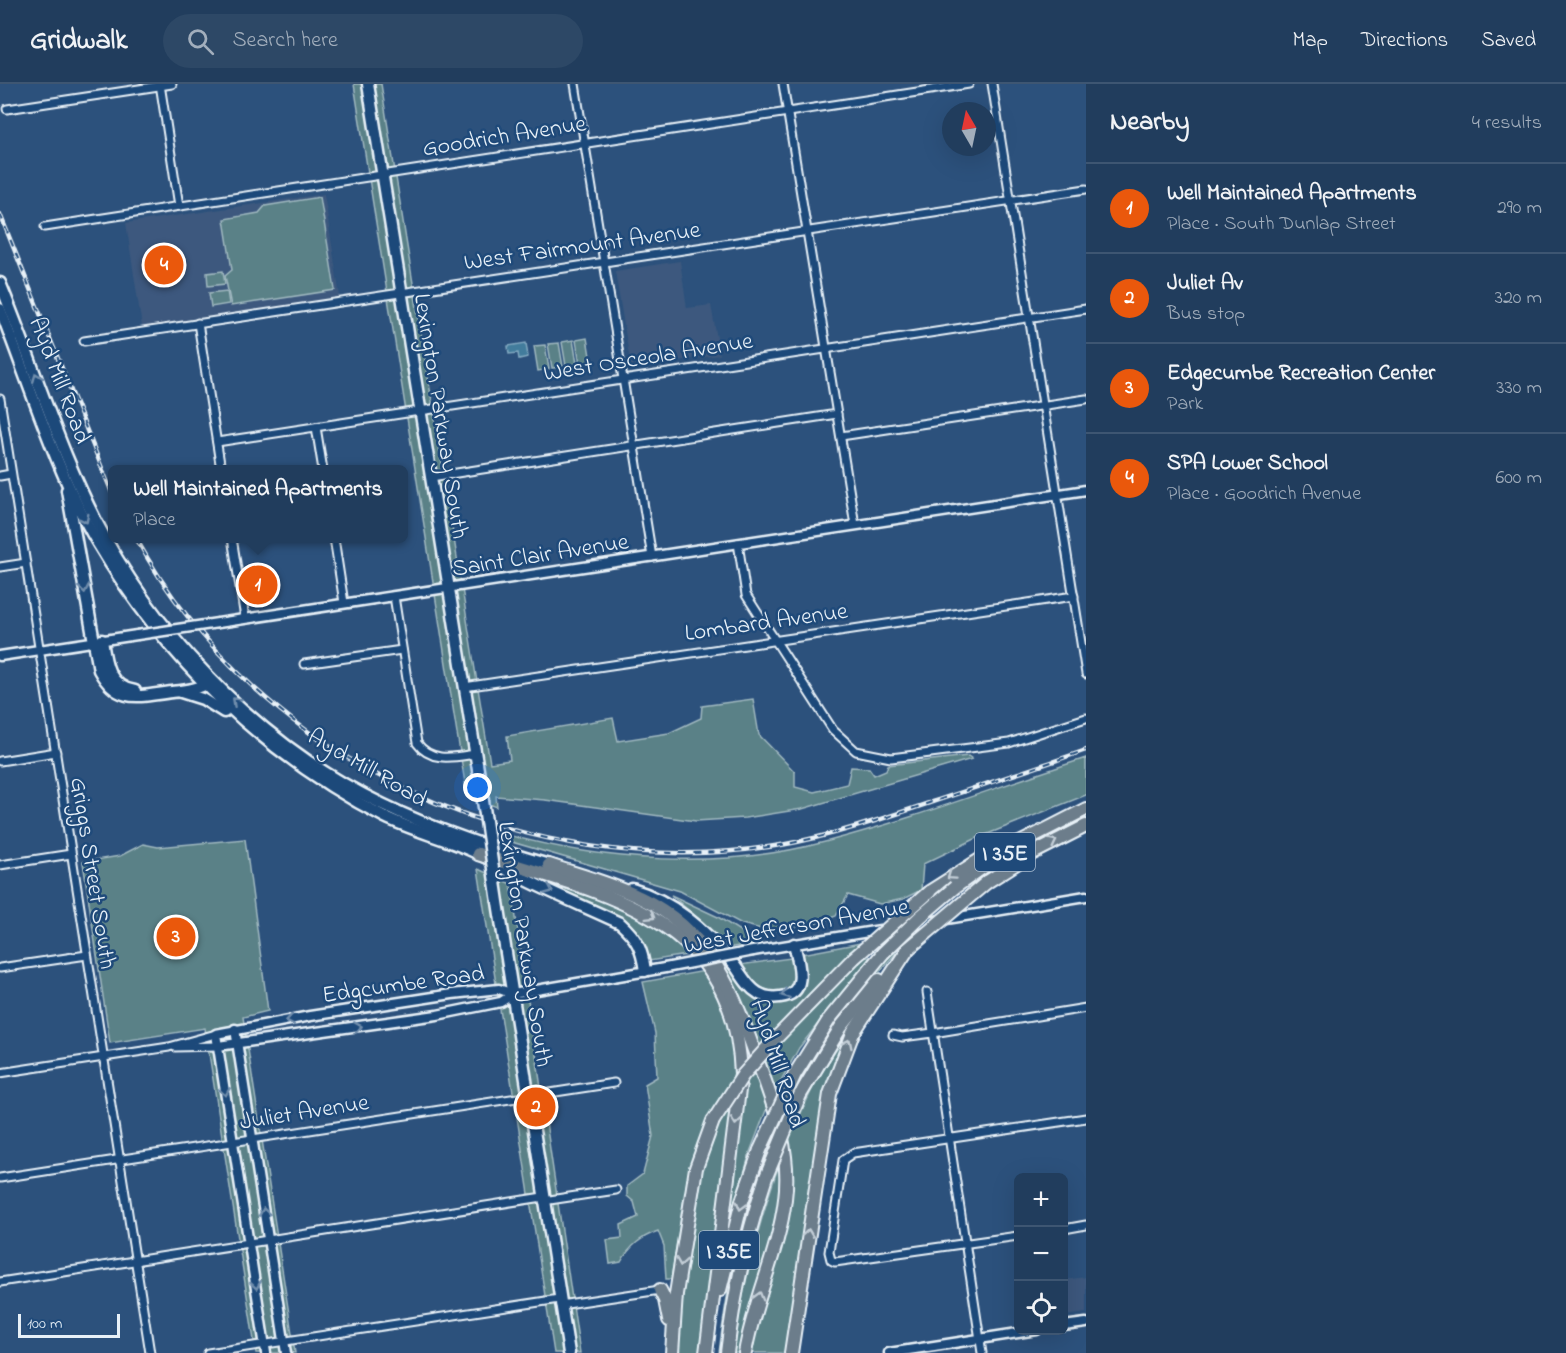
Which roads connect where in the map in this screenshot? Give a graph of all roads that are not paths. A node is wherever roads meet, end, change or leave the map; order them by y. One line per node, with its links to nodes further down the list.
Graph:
1 (172, 84): 7 (street)
2 (368, 84): 11 (main road, Lexington Parkway South)
3 (575, 84): 10 (street)
4 (783, 84): 9 (street)
5 (969, 84): 9 (street, Goodrich Avenue)
6 (992, 84): 13 (street)
7 (160, 85): 8 (street); 14 (street)
8 (7, 109)
9 (788, 112): 10 (street, Goodrich Avenue); 16 (street)
10 (585, 142): 11 (street, Goodrich Avenue); 17 (street)
11 (382, 173): 14 (street, Goodrich Avenue); 19 (main road, Lexington Parkway South)
12 (1086, 189): 13 (street, West Fairmount Avenue)
13 (1010, 201): 16 (street, West Fairmount Avenue); 22 (street)
14 (179, 206): 15 (street, Goodrich Avenue)
15 (45, 227)
16 (807, 231): 17 (street, West Fairmount Avenue); 25 (street)
17 (604, 262): 19 (street, West Fairmount Avenue); 26 (street)
18 (0, 283): 45 (main road, Ayd Mill Road, one-way to 18)
19 (401, 292): 23 (street, West Fairmount Avenue); 30 (main road, Lexington Parkway South)
20 (0, 309): 38 (main road, Ayd Mill Road)
21 (1086, 309): 22 (street, West Osceola Avenue)
22 (1030, 318): 25 (street, West Osceola Avenue); 29 (street)
23 (198, 323): 24 (street, West Fairmount Avenue); 34 (street)
24 (84, 341)
25 (826, 348): 26 (street, West Osceola Avenue); 31 (street)
26 (623, 379): 30 (street, West Osceola Avenue); 35 (street)
27 (0, 399): 39 (street, Griggs Street South)
28 (1086, 399): 29 (street)
29 (1045, 405): 33 (street); 43 (street)
30 (420, 410): 32 (street, West Osceola Avenue); 41 (main road, Lexington Parkway South)
31 (837, 414): 33 (street); 35 (street)
32 (316, 427): 34 (street, West Osceola Avenue); 37 (street)
33 (840, 436): 44 (street)
34 (217, 442): 36 (street)
35 (634, 444): 41 (street); 50 (street)
36 (220, 465)
37 (322, 465)
38 (63, 469): 58 (main road, one-way to 58); 65 (main road, Ayd Mill Road, one-way to 65)
39 (11, 474): 40 (street); 51 (street, Griggs Street South)
40 (0, 476)
41 (431, 477): 53 (main road, Lexington Parkway South)
42 (1086, 490): 43 (street, Saint Clair Avenue)
43 (1059, 494): 44 (street, Saint Clair Avenue); 55 (street)
44 (855, 525): 49 (street, Saint Clair Avenue)
45 (108, 542)
46 (108, 543): 65 (main road, Ayd Mill Road, one-way to 46)
47 (233, 543): 57 (street)
48 (335, 543): 56 (street)
49 (738, 543): 50 (street, Saint Clair Avenue); 59 (street)
50 (652, 557): 53 (street, Saint Clair Avenue)
51 (26, 563): 52 (street); 60 (street, Griggs Street South)
52 (0, 567)
53 (449, 588): 54 (street, Saint Clair Avenue); 66 (main road, Lexington Parkway South)
54 (394, 596): 56 (street, Saint Clair Avenue); 61 (street)
55 (1074, 596): 59 (street, Lombard Avenue); 64 (street)
56 (344, 603): 57 (street, Saint Clair Avenue)
57 (245, 618): 58 (street, Saint Clair Avenue, bridge)
58 (98, 641): 60 (street, Saint Clair Avenue); 65 (main road); 67 (main road)
59 (774, 641): 66 (street, Lombard Avenue); 68 (street)
60 (40, 650): 62 (street, Saint Clair Avenue); 70 (street, Griggs Street South)
61 (402, 650): 63 (street); 71 (street)
62 (0, 656)
63 (304, 664)
64 (1086, 674)
65 (206, 682): 67 (main road); 69 (main road, Ayd Mill Road); 79 (main road, Ayd Mill Road, one-way to 65)
66 (464, 687): 71 (main road, Lexington Parkway South)
67 (178, 692): 69 (main road)
68 (1086, 718)
69 (265, 739): 77 (main road, Ayd Mill Road)
70 (56, 752): 72 (street); 76 (street, Griggs Street South)
71 (475, 754): 87 (main road, Lexington Parkway South, bridge)
72 (0, 761)
73 (1086, 809): 74 (highway, I 35E)
74 (1059, 822): 121 (highway, one-way to 121, bridge); 131 (highway, I 35E, one-way to 131, bridge)
75 (1086, 826): 82 (highway, I 35E, one-way to 75, bridge)
76 (72, 854): 78 (street); 83 (street, Griggs Street South)
77 (478, 854): 85 (main road, Ayd Mill Road, one-way to 85); 130 (highway, one-way to 130)
78 (0, 865)
79 (549, 865): 81 (main road, one-way to 79); 133 (highway, Ayd Mill Road, one-way to 79)
80 (1086, 896): 81 (street, West Jefferson Avenue)
81 (794, 945): 85 (street, West Jefferson Avenue, bridge)
82 (908, 949): 132 (highway, I 35E, bridge); 134 (highway, one-way to 82)
83 (87, 955): 84 (street); 96 (street, Griggs Street South)
84 (0, 968)
85 (645, 971): 87 (street, West Jefferson Avenue)
86 (927, 992): 90 (street)
87 (513, 994): 89 (street, Edgcumbe Road, one-way to 89); 93 (street, Edgcumbe Road, one-way to 87); 99 (main road, Lexington Parkway South)
88 (1086, 1008): 90 (street)
89 (235, 1029): 91 (street, Edgcumbe Road); 93 (street)
90 (933, 1033): 92 (street); 102 (street)
91 (216, 1034): 94 (street); 95 (street)
92 (892, 1035)
93 (238, 1044): 94 (street, Edgcumbe Road); 101 (street)
94 (218, 1046): 95 (street); 103 (street, one-way to 103)
95 (170, 1047): 96 (street)
96 (103, 1057): 97 (street); 104 (street, Griggs Street South)
97 (0, 1073)
98 (614, 1083): 99 (street, Juliet Avenue)
99 (527, 1095): 101 (street, Juliet Avenue); 107 (main road, Lexington Parkway South)
100 (1086, 1118): 102 (street)
101 (254, 1139): 103 (street, Juliet Avenue); 111 (street, one-way to 101)
102 (948, 1139): 113 (street); 113 (street)
103 (233, 1142): 104 (street, Juliet Avenue); 112 (street)
104 (119, 1160): 105 (street, Juliet Avenue); 114 (street, Griggs Street South)
105 (0, 1178)
106 (616, 1190): 107 (street)
107 (543, 1199): 111 (street); 117 (main road, Lexington Parkway South)
108 (1086, 1225): 109 (street)
109 (1068, 1228)
110 (1014, 1237): 113 (street)
111 (268, 1240): 112 (street); 123 (street)
112 (249, 1243): 114 (street); 124 (street, one-way to 124)
113 (964, 1245): 122 (street)
114 (135, 1261): 115 (street); 125 (street, Griggs Street South)
115 (0, 1282)
116 (655, 1291): 117 (street); 121 (highway)
117 (560, 1302): 123 (street); 128 (main road, Lexington Parkway South)
118 (1086, 1323): 119 (street)
119 (1068, 1325)
120 (1014, 1334): 122 (street)
121 (672, 1336): 129 (highway)
122 (979, 1340): 135 (street); 136 (street)
123 (284, 1341): 124 (street); 127 (street)
124 (266, 1349): 126 (street)
125 (150, 1353)
126 (208, 1353)
127 (286, 1353)
128 (569, 1353)
129 (672, 1353)
130 (706, 1353)
131 (712, 1353)
132 (727, 1353)
133 (745, 1353)
134 (791, 1353)
135 (889, 1353)
136 (982, 1353)

